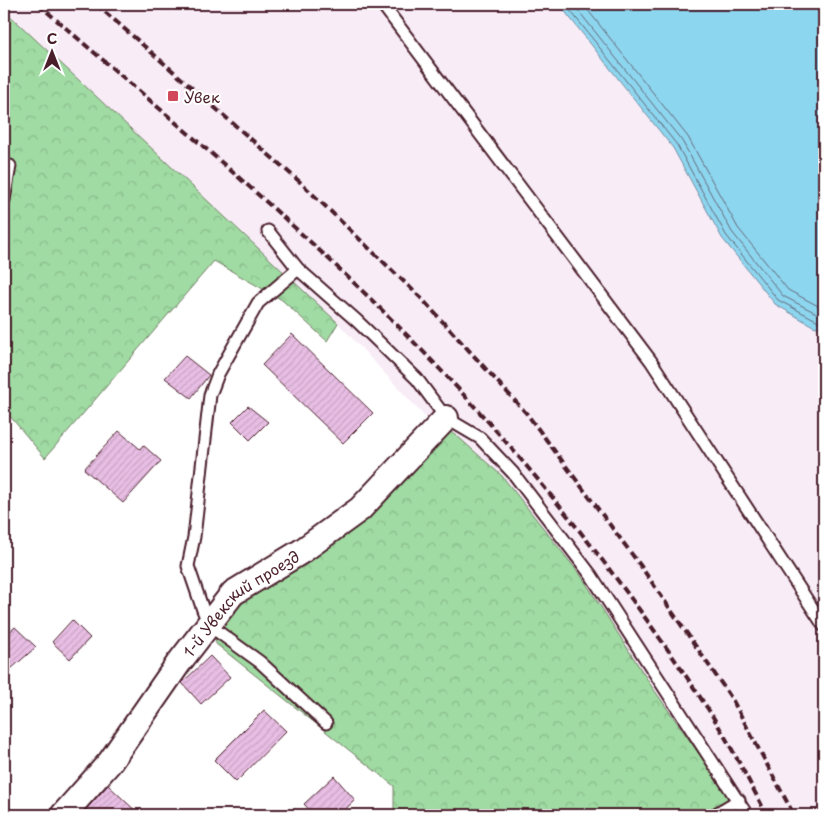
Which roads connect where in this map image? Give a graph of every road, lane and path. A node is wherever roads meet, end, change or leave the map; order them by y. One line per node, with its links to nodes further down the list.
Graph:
1 (382, 4): 8 (lane)
2 (10, 166): 3 (lane)
3 (4, 200)
4 (268, 231): 5 (lane)
5 (298, 269): 6 (lane); 7 (lane)
6 (446, 418): 7 (street, 1-й Увекский проезд); 10 (lane)
7 (209, 624): 9 (lane); 11 (street, 1-й Увекский проезд)
8 (824, 626)
9 (326, 723)
10 (739, 800): 12 (lane); 13 (lane)
11 (64, 815)
12 (714, 815)
13 (747, 815)

